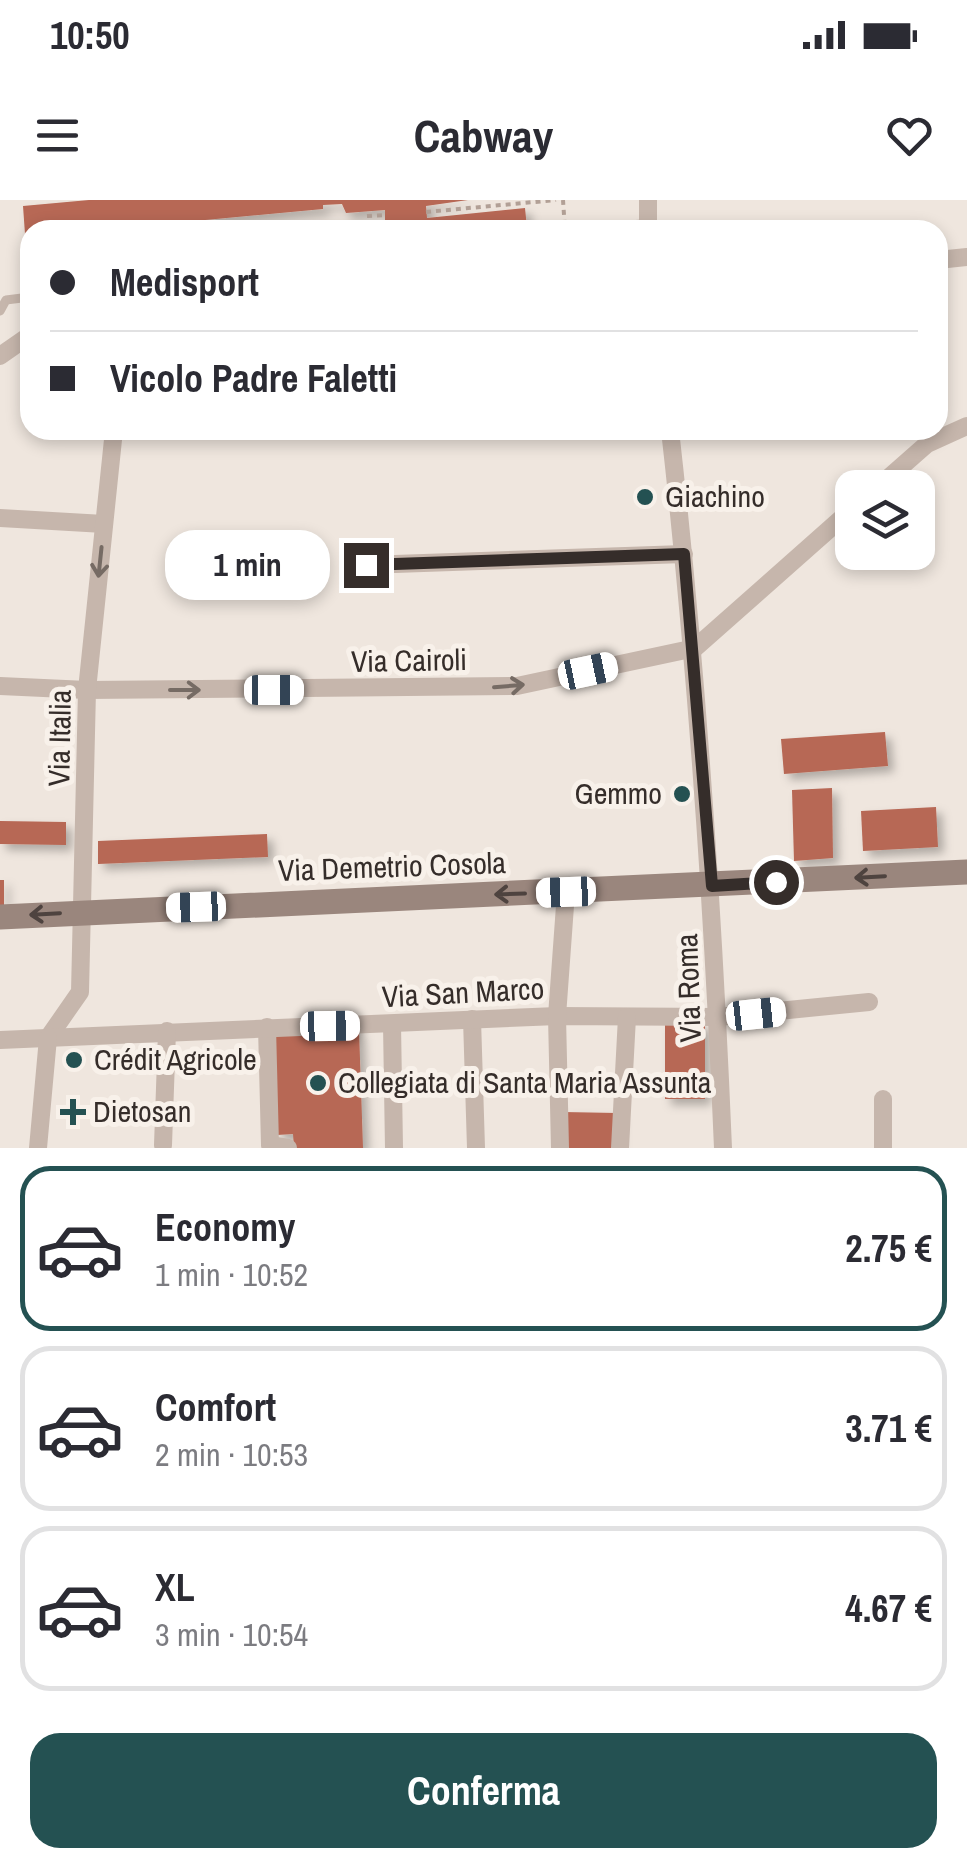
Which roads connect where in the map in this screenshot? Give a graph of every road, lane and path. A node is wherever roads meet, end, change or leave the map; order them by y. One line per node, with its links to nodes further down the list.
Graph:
1 (556, 200): 2 (path)
2 (426, 212)
3 (385, 215): 4 (path)
4 (366, 216)
5 (20, 298): 6 (lane)
6 (0, 312)
7 (113, 440): 12 (street, Via Italia)
8 (671, 440): 14 (street)
9 (936, 440): 10 (street)
10 (897, 470)
11 (0, 518): 12 (street)
12 (104, 524): 18 (street, Via Italia, one-way to 18)
13 (835, 524): 16 (street)
14 (684, 554): 15 (street); 16 (street)
15 (366, 565)
16 (695, 648): 18 (street, Via Cairoli, one-way to 16); 20 (street, Via Roma)
17 (0, 686): 18 (street, Via Cairoli)
18 (87, 690): 22 (street, Via Italia)
19 (967, 872): 20 (street, Via Demetrio Cosola, one-way to 20)
20 (712, 886): 21 (street, Via Demetrio Cosola); 27 (street, Via Roma)
21 (566, 892): 22 (street, Via Demetrio Cosola, one-way to 22); 25 (street)
22 (85, 912): 23 (street, Via Demetrio Cosola, one-way to 23); 32 (street, Via Italia)
23 (0, 917)
24 (868, 1002): 27 (street, Via San Marco)
25 (557, 1016): 26 (street, Via San Marco); 28 (street, Via San Marco); 40 (street)
26 (626, 1016): 27 (street, Via San Marco); 41 (street)
27 (718, 1017): 42 (street, Via Roma)
28 (472, 1019): 29 (street, Via San Marco); 39 (street)
29 (392, 1024): 30 (street, Via San Marco); 38 (street)
30 (267, 1027): 31 (street, Via San Marco); 37 (street)
31 (167, 1031): 32 (street, Via San Marco); 35 (street)
32 (48, 1038): 33 (street, Via San Marco); 36 (street)
33 (0, 1040)
34 (883, 1099): 43 (street)
35 (163, 1145)
36 (38, 1148)
37 (288, 1148)
38 (394, 1148)
39 (476, 1148)
40 (560, 1148)
41 (620, 1148)
42 (723, 1148)
43 (882, 1148)

